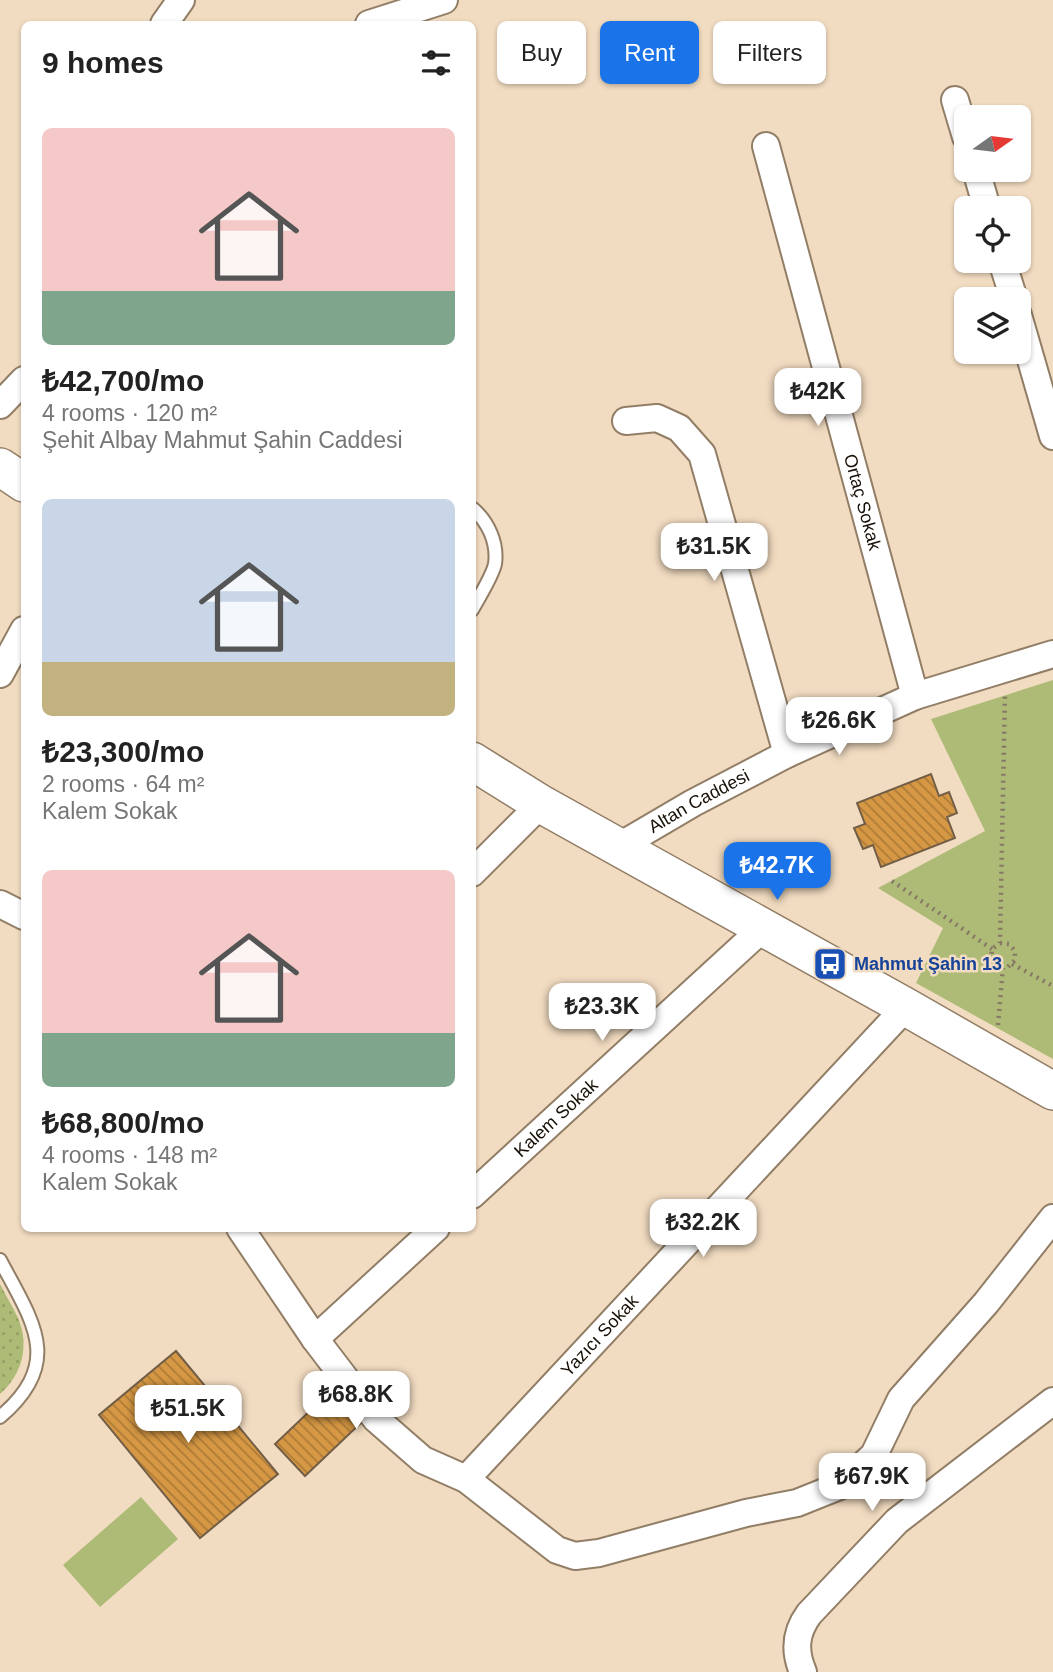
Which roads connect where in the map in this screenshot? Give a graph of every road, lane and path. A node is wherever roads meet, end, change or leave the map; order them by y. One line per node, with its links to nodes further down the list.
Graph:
1 (181, 0): 3 (street)
2 (443, 0): 4 (street)
3 (166, 21)
4 (378, 21)
5 (955, 100): 6 (street)
6 (956, 105)
7 (766, 146): 21 (street, Ortaç Sokak)
8 (1031, 360): 12 (street)
9 (21, 383): 10 (street)
10 (0, 405)
11 (626, 421): 22 (street)
12 (1053, 436)
13 (0, 467): 14 (street)
14 (21, 480)
15 (476, 511): 16 (lane)
16 (476, 602)
17 (21, 636): 20 (street)
18 (1053, 653): 19 (street, Altan Caddesi)
19 (1006, 668): 21 (street, Altan Caddesi); 31 (path)
20 (0, 674)
21 (915, 696): 22 (street, Altan Caddesi)
22 (787, 754): 25 (street, Altan Caddesi)
23 (476, 763): 24 (street)
24 (541, 804): 25 (street); 26 (street)
25 (618, 847): 30 (street)
26 (476, 869)
27 (892, 881): 32 (path)
28 (0, 904): 29 (street)
29 (21, 914)
30 (764, 927): 36 (street); 39 (street, Kalem Sokak)
31 (1000, 943): 32 (path); 33 (path)
32 (992, 949): 34 (path)
33 (1012, 964): 34 (path); 35 (path)
34 (1003, 968): 37 (path)
35 (1053, 986)
36 (906, 1007): 37 (street); 47 (street, Yazıcı Sokak)
37 (996, 1057): 38 (street)
38 (1053, 1091)
39 (476, 1191)
40 (1053, 1218): 47 (street)
41 (243, 1232): 44 (street)
42 (432, 1232): 44 (street)
43 (0, 1260): 46 (lane)
44 (315, 1339): 47 (street)
45 (1053, 1401): 48 (street)
46 (0, 1417)
47 (466, 1479)
48 (803, 1672)

